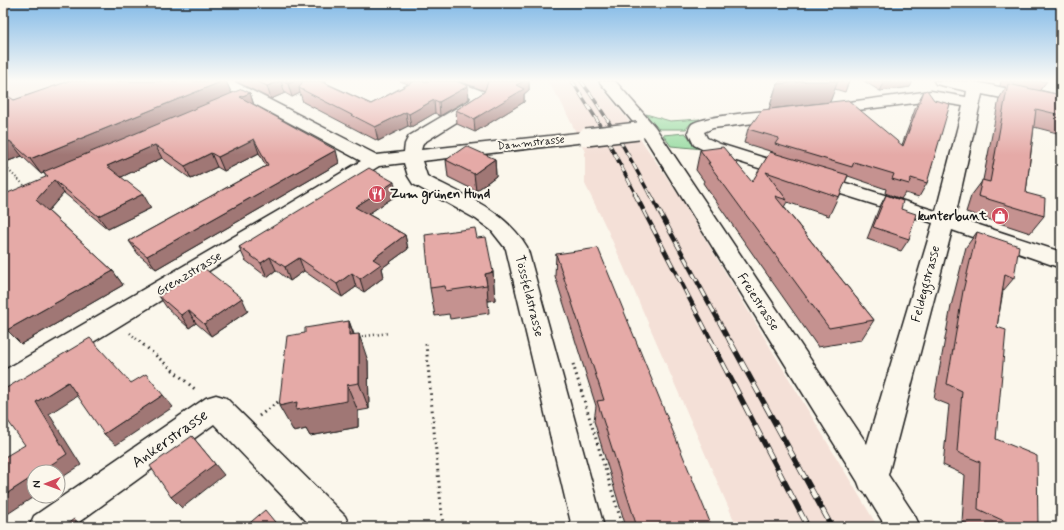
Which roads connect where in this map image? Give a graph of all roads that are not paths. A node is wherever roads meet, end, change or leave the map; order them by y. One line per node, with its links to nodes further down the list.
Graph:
1 (270, 106): 8 (street)
2 (472, 106): 7 (street)
3 (625, 106): 6 (street, Freiestrasse)
4 (854, 106): 9 (street)
5 (971, 106): 9 (street, Feldeggstrasse)
6 (644, 131): 7 (street, Dammstrasse, bridge); 12 (street, Freiestrasse)
7 (413, 155): 8 (street); 15 (street, Tössfeldstrasse)
8 (374, 161): 11 (street, Grenzstrasse)
9 (944, 220): 10 (street); 12 (street, Feldeggstrasse)
10 (1061, 260)
11 (3, 384)
12 (872, 480): 16 (street, Freiestrasse)
13 (45, 527): 14 (street, Ankerstrasse)
14 (334, 527)
15 (588, 527)
16 (904, 527)

